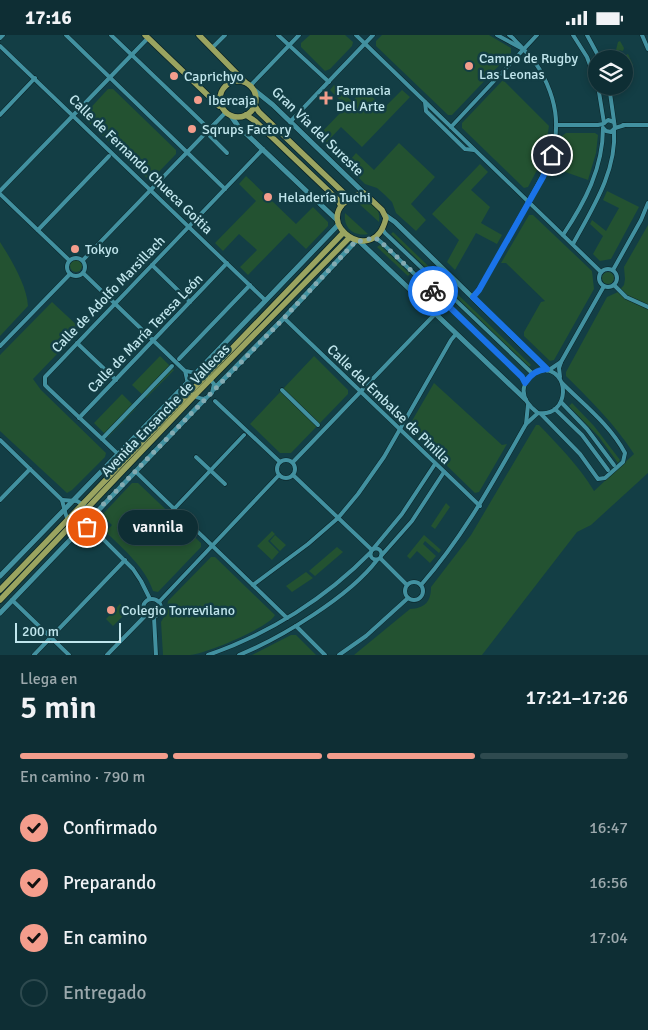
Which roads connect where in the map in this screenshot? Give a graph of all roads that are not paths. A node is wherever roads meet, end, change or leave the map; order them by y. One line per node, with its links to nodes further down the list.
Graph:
1 (3, 35): 17 (street)
2 (66, 35): 27 (street)
3 (111, 35): 25 (street)
4 (199, 35): 21 (main road, Gran Vía del Sureste)
5 (225, 35): 21 (street)
6 (278, 35): 19 (street)
7 (299, 35): 19 (street)
8 (356, 35): 18 (street)
9 (373, 35): 18 (street)
10 (497, 35): 22 (street)
11 (509, 35): 22 (street)
12 (537, 35): 22 (street)
13 (573, 35): 26 (street)
14 (587, 35): 24 (street)
15 (642, 35): 23 (street)
16 (146, 36): 25 (street); 35 (main road)
17 (0, 38)
18 (365, 44): 29 (street); 33 (street)
19 (289, 45): 29 (street); 30 (street)
20 (0, 46): 28 (street, Calle de Fernando Chueca Goitia)
21 (212, 48): 30 (main road, Gran Vía del Sureste)
22 (523, 49): 42 (street); 47 (street)
23 (648, 49)
24 (595, 50)
25 (132, 55): 27 (street); 45 (street)
26 (588, 60)
27 (110, 77): 37 (street); 52 (street)
28 (35, 78): 36 (street); 37 (street, Calle de Fernando Chueca Goitia)
29 (329, 82): 40 (street)
30 (250, 85): 34 (main road); 35 (main road); 40 (street, Gran Vía del Sureste)
31 (599, 95): 46 (street)
32 (611, 95): 41 (street)
33 (425, 102): 47 (street); 51 (street)
34 (254, 106): 38 (main road); 59 (main road, Gran Vía del Sureste)
35 (223, 110): 39 (main road); 52 (street)
36 (0, 115)
37 (74, 115): 55 (street, Calle de Fernando Chueca Goitia); 57 (street)
38 (246, 115): 39 (main road); 62 (main road)
39 (231, 116): 50 (street)
40 (290, 122): 58 (street, Gran Vía del Sureste)
41 (614, 122): 43 (street); 46 (street); 48 (street)
42 (556, 125): 46 (street); 60 (street)
43 (624, 125): 44 (street); 48 (street)
44 (648, 125)
45 (206, 126)
46 (603, 126): 48 (street); 69 (street)
47 (451, 127): 51 (street)
48 (615, 129): 73 (street)
49 (210, 136): 53 (street)
50 (263, 149): 56 (street, Calle de Adolfo Marsillach); 64 (street)
51 (475, 150): 60 (street)
52 (187, 151): 55 (street); 56 (street)
53 (227, 153)
54 (109, 156): 67 (street)
55 (151, 189): 65 (street, Calle de Fernando Chueca Goitia); 74 (street)
56 (225, 189): 65 (street, Calle de Adolfo Marsillach)
57 (0, 192): 67 (street)
58 (364, 193): 59 (main road); 63 (main road)
59 (349, 198): 62 (main road)
60 (529, 201): 69 (street); 85 (street)
61 (648, 203): 78 (street)
62 (341, 206): 64 (main road)
63 (385, 215): 66 (main road); 85 (street)
64 (338, 222): 68 (main road); 86 (street, Avenida Ensanche de Vallecas)
65 (189, 226): 76 (street, Calle de Fernando Chueca Goitia); 77 (street, Calle de Adolfo Marsillach)
66 (382, 228): 70 (main road); 102 (street)
67 (38, 230): 75 (street)
68 (343, 233): 71 (main road); 103 (main road, Avenida Ensanche de Vallecas)
69 (564, 235): 73 (street)
70 (374, 237): 72 (main road); 107 (street)
71 (349, 238): 72 (main road); 103 (main road, Avenida Ensanche de Vallecas)
72 (358, 241): 90 (street); 91 (street, Avenida Ensanche de Vallecas)
73 (573, 244): 79 (street)
74 (82, 259): 75 (street); 81 (street)
75 (69, 260): 80 (street)
76 (227, 263): 82 (street, Calle de Fernando Chueca Goitia); 87 (street, Calle de María Teresa León)
77 (152, 265): 87 (street); 88 (street, Calle de Adolfo Marsillach)
78 (613, 270): 79 (street); 83 (street)
79 (602, 272): 84 (street)
80 (70, 273): 81 (street); 95 (street)
81 (83, 273): 88 (street)
82 (250, 285): 86 (street, Calle de Fernando Chueca Goitia); 96 (street)
83 (614, 285): 84 (street); 89 (street)
84 (604, 286): 97 (street)
85 (473, 297): 99 (street)
86 (265, 300): 101 (street, Avenida Ensanche de Vallecas)
87 (190, 302): 93 (street, Calle de María Teresa León)
88 (114, 304): 93 (street); 94 (street, Calle de Adolfo Marsillach)
89 (648, 307)
90 (435, 314): 92 (street); 110 (street)
91 (284, 318): 109 (street, Avenida Ensanche de Vallecas); 110 (street, Calle del Embalse de Pinilla)
92 (456, 334): 113 (street); 122 (street)
93 (153, 341): 100 (street); 104 (street, Calle de María Teresa León)
94 (78, 343): 104 (street); 119 (street, Calle de Adolfo Marsillach)
95 (0, 346)
96 (179, 359)
97 (561, 362): 99 (street); 106 (street)
98 (172, 366): 124 (street)
99 (548, 370): 102 (street); 106 (street)
100 (185, 371): 101 (street); 105 (street)
101 (196, 373): 103 (street); 105 (street, Avenida Ensanche de Vallecas)
102 (533, 374): 107 (street)
103 (208, 378): 109 (street); 111 (main road, Avenida Ensanche de Vallecas)
104 (116, 379): 119 (street, Calle de María Teresa León)
105 (188, 382): 111 (street); 126 (street, Avenida Ensanche de Vallecas)
106 (561, 382): 115 (street); 118 (street)
107 (525, 383): 113 (street)
108 (282, 390): 121 (street)
109 (213, 391): 112 (street, Avenida Ensanche de Vallecas); 114 (street)
110 (360, 392): 122 (street, Calle del Embalse de Pinilla); 129 (street)
111 (192, 394): 112 (street); 145 (main road, Avenida Ensanche de Vallecas); 147 (main road, Avenida Ensanche de Vallecas)
112 (206, 398): 114 (street); 135 (street, Avenida Ensanche de Vallecas)
113 (525, 399): 116 (street)
114 (215, 401): 128 (street)
115 (561, 402): 117 (street); 131 (street)
116 (528, 405): 118 (street); 120 (street)
117 (556, 409): 118 (street); 134 (street)
118 (540, 413): 120 (street)
119 (79, 418): 124 (street, Calle de Adolfo Marsillach)
120 (526, 424): 146 (street)
121 (318, 425)
122 (400, 429): 130 (street, Calle del Embalse de Pinilla); 151 (street)
123 (244, 435): 133 (street)
124 (102, 439): 126 (street, Calle de Adolfo Marsillach)
125 (0, 440): 132 (street)
126 (118, 454): 144 (street, Avenida Ensanche de Vallecas)
127 (196, 457): 133 (street)
128 (280, 462): 129 (street); 137 (street)
129 (293, 462): 138 (street)
130 (435, 464): 136 (street, Calle del Embalse de Pinilla); 139 (street)
131 (614, 465)
132 (30, 469): 142 (street); 143 (street)
133 (211, 470): 140 (street); 148 (street)
134 (608, 470)
135 (136, 472): 148 (street); 150 (street, Avenida Ensanche de Vallecas)
136 (444, 472): 141 (street); 146 (street, Calle del Embalse de Pinilla)
137 (279, 475): 138 (street); 156 (street)
138 (293, 475): 151 (street)
139 (430, 479): 141 (street); 157 (street)
140 (224, 483)
141 (436, 485): 158 (street)
142 (0, 500)
143 (62, 500): 144 (street); 149 (street)
144 (73, 501): 145 (street); 149 (street, Avenida Ensanche de Vallecas)
145 (83, 504): 147 (street); 152 (main road, Avenida Ensanche de Vallecas)
146 (480, 506): 163 (street)
147 (88, 508): 150 (street); 153 (main road, Avenida Ensanche de Vallecas)
148 (174, 509): 156 (street)
149 (64, 511): 152 (street); 160 (street, Avenida Ensanche de Vallecas)
150 (90, 518): 154 (street, Avenida Ensanche de Vallecas); 155 (street)
151 (338, 518): 157 (street); 161 (street)
152 (67, 520): 153 (street); 164 (main road, Avenida Ensanche de Vallecas)
153 (72, 525): 154 (street); 167 (main road, Avenida Ensanche de Vallecas)
154 (81, 527): 155 (street); 168 (street, Avenida Ensanche de Vallecas)
155 (92, 529): 159 (street)
156 (212, 545): 161 (street); 169 (street)
157 (372, 550): 158 (street); 158 (street); 173 (street)
158 (379, 558): 162 (street); 174 (street)
159 (125, 560): 166 (street); 175 (street)
160 (0, 576)
161 (253, 585): 173 (street)
162 (407, 585): 163 (street); 165 (street)
163 (421, 585): 165 (street)
164 (0, 590)
165 (408, 598): 183 (street)
166 (150, 599): 169 (street); 171 (street)
167 (0, 600)
168 (12, 600): 170 (street, Avenida Ensanche de Vallecas); 175 (street)
169 (159, 601): 172 (street)
170 (0, 613)
171 (146, 615): 172 (street); 178 (street)
172 (154, 617): 179 (street)
173 (287, 618): 180 (street)
174 (296, 626): 181 (street); 182 (street)
175 (50, 637): 176 (street); 177 (street)
176 (34, 655)
177 (69, 655)
178 (107, 655)
179 (156, 655)
180 (208, 655)
181 (239, 655)
182 (325, 655)
183 (339, 655)

